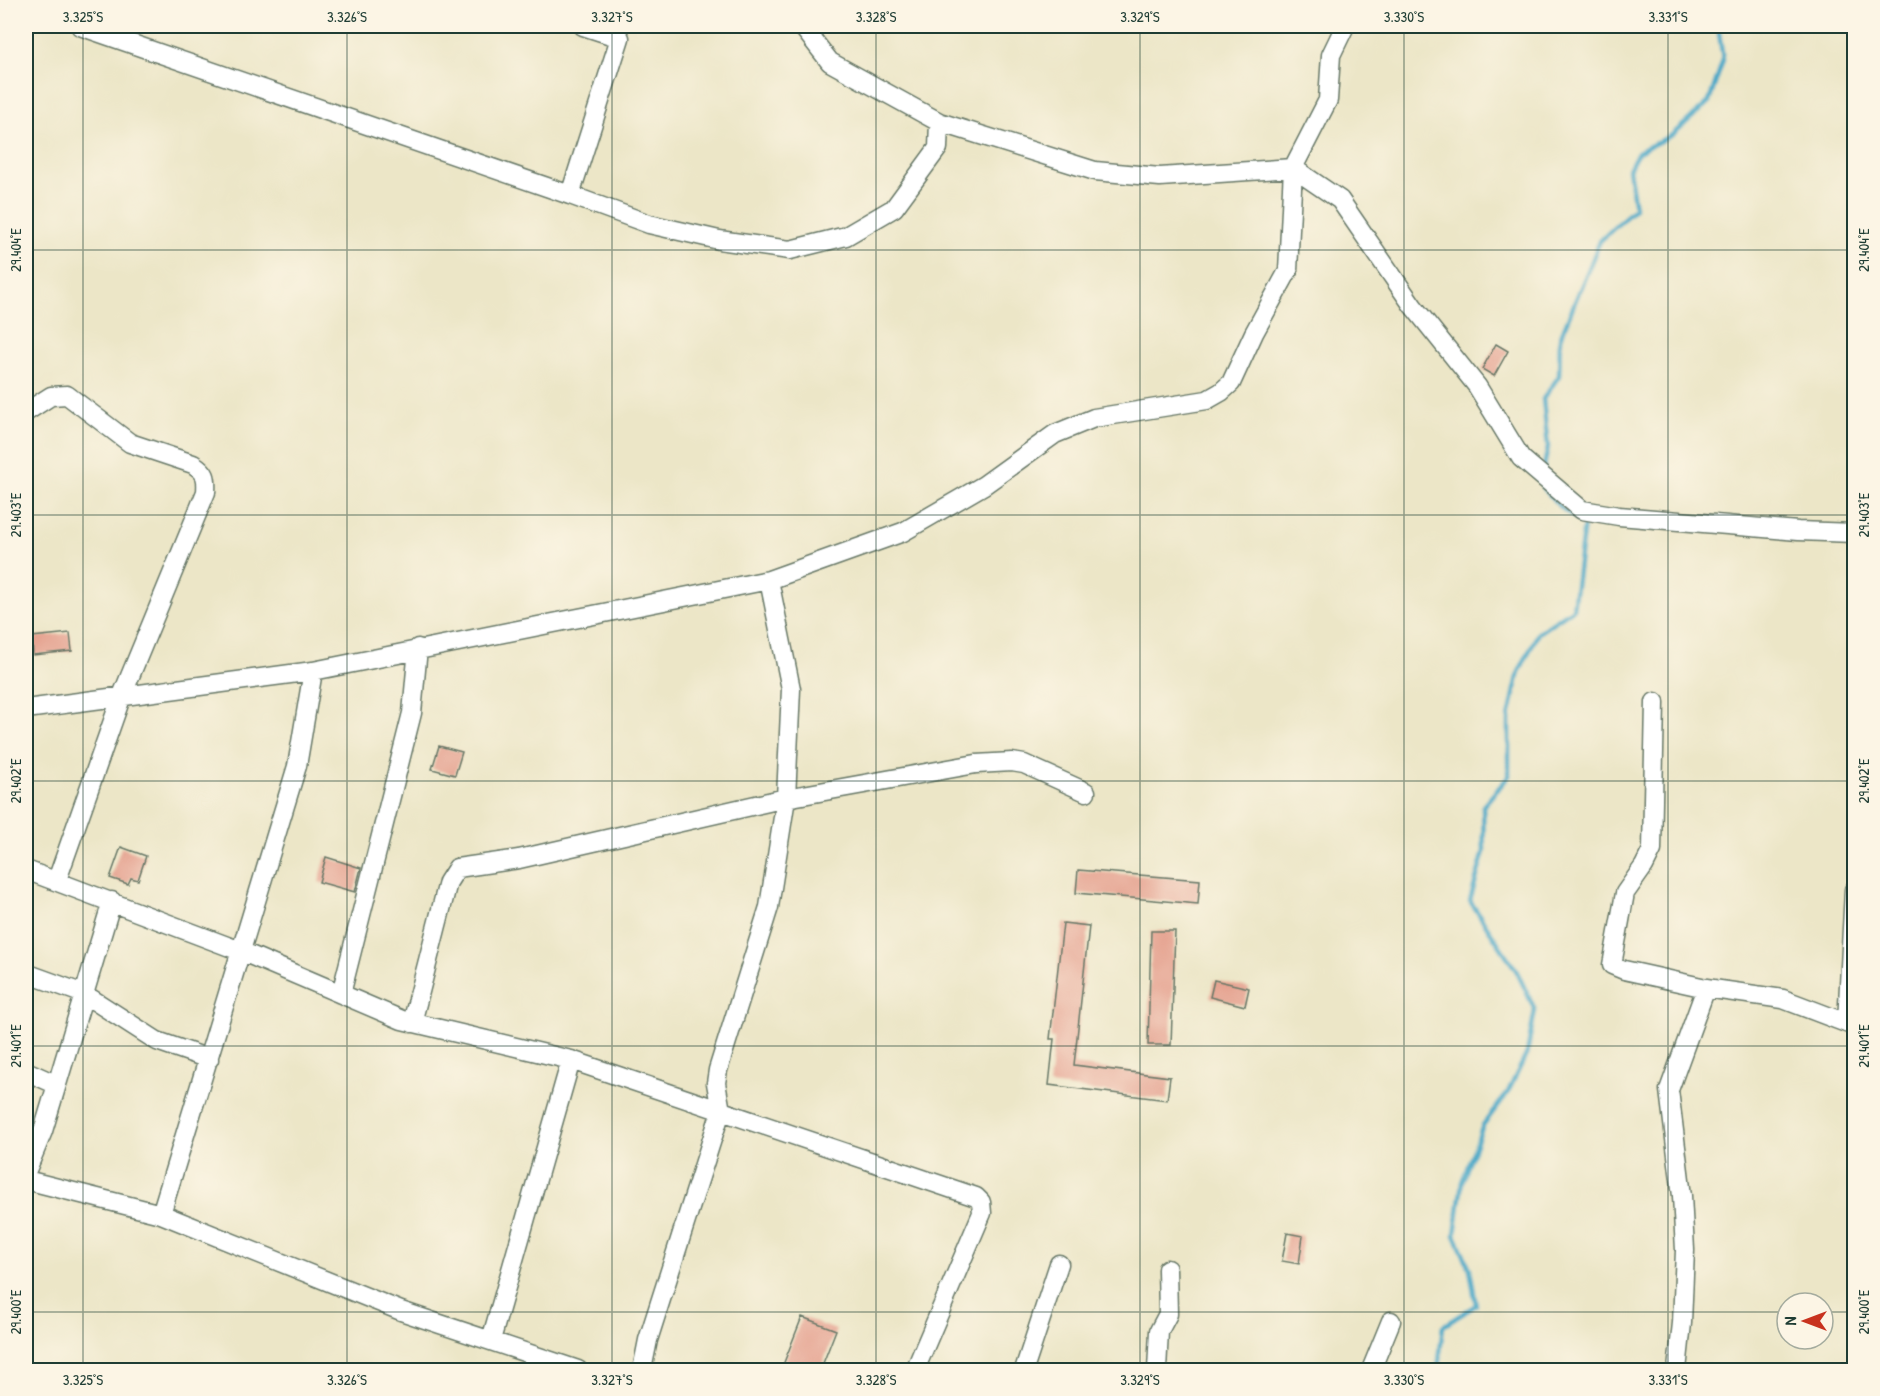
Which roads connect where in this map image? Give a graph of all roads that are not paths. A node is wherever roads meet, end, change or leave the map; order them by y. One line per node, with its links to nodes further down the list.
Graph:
1 (80, 26): 8 (street)
2 (583, 26): 5 (street)
3 (802, 26): 6 (street)
4 (1345, 26): 7 (street)
5 (623, 32): 8 (street)
6 (939, 122): 7 (street); 8 (street)
7 (1293, 168): 10 (street); 11 (street)
8 (570, 195)
9 (26, 412): 14 (street)
10 (1854, 533)
11 (769, 580): 12 (street); 18 (street)
12 (418, 648): 13 (street); 27 (street)
13 (313, 671): 14 (street); 23 (street)
14 (121, 698): 16 (street); 20 (street)
15 (1655, 702): 25 (street)
16 (26, 709)
17 (1086, 792): 18 (street)
18 (786, 798): 28 (street); 34 (street)
19 (26, 870): 20 (street)
20 (57, 880): 22 (street)
21 (1854, 890): 29 (street)
22 (112, 902): 23 (street); 26 (street)
23 (243, 952): 27 (street); 30 (street)
24 (26, 973): 26 (street)
25 (1706, 988): 29 (street); 48 (street)
26 (84, 994): 30 (street); 33 (street)
27 (340, 994): 28 (street)
28 (412, 1023): 31 (street)
29 (1851, 1024)
30 (209, 1059): 37 (street)
31 (572, 1060): 34 (street); 41 (street)
32 (26, 1071): 33 (street)
33 (56, 1084): 35 (street)
34 (721, 1111): 43 (street); 44 (street)
35 (26, 1172)
36 (26, 1180): 37 (street)
37 (161, 1214): 41 (street)
38 (1059, 1264): 45 (street)
39 (1167, 1269): 46 (street)
40 (1390, 1321): 47 (street)
41 (491, 1340): 42 (street)
42 (578, 1371)
43 (642, 1371)
44 (915, 1371)
45 (1024, 1371)
46 (1157, 1371)
47 (1371, 1371)
48 (1677, 1371)

